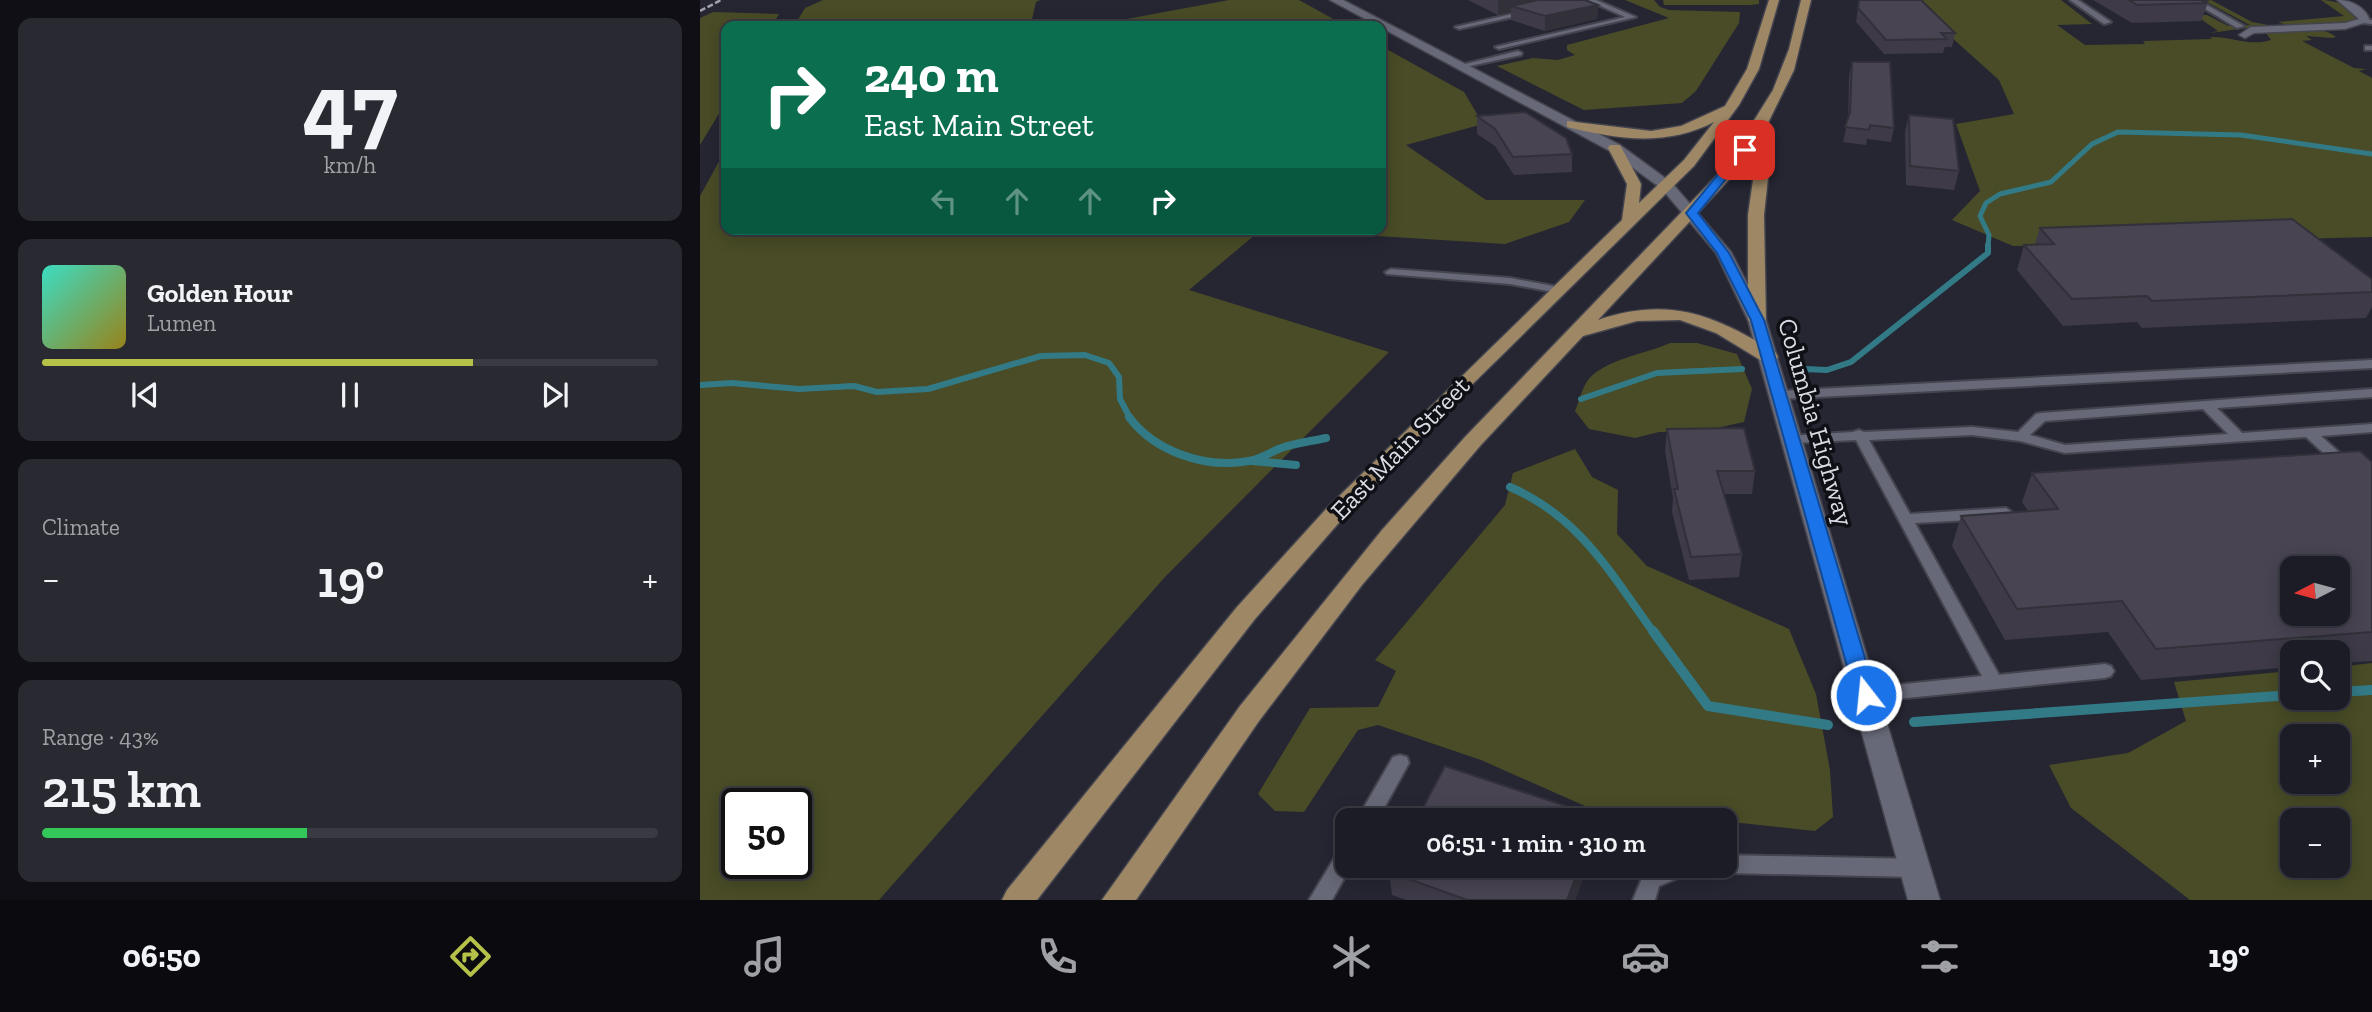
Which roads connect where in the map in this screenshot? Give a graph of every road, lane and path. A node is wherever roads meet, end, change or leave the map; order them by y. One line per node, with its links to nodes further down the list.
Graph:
1 (1335, 0): 9 (main road, Columbia Highway)
2 (1590, 0): 16 (lane)
3 (1774, 0): 15 (main road, East Main Street)
4 (1806, 0): 15 (main road, East Main Street)
5 (2073, 0): 10 (lane)
6 (2193, 0): 14 (lane)
7 (2342, 0): 11 (main road)
8 (1536, 10): 13 (lane)
9 (1375, 21)
10 (2107, 22)
11 (2368, 22): 14 (main road)
12 (1386, 27): 18 (main road, Columbia Highway)
13 (1459, 27)
14 (2243, 30)
15 (1782, 40): 19 (main road, East Main Street); 21 (main road, East Main Street)
16 (1529, 41): 17 (lane); 18 (lane)
17 (1499, 47)
18 (1461, 66): 20 (main road, Columbia Highway)
19 (1733, 105): 20 (main road); 23 (main road, East Main Street)
20 (1572, 124): 22 (main road, Columbia Highway)
21 (1760, 129): 24 (main road, East Main Street); 28 (main road)
22 (1615, 148): 23 (main road, Columbia Highway); 25 (main road)
23 (1667, 186): 24 (main road, Columbia Highway); 25 (main road, East Main Street)
24 (1692, 213): 28 (main road, Columbia Highway); 29 (main road, East Main Street)
25 (1629, 223): 27 (main road, East Main Street)
26 (1391, 272): 27 (lane)
27 (1559, 290): 53 (main road, East Main Street)
28 (1757, 320): 30 (main road, Columbia Highway)
29 (1575, 334): 30 (main road); 54 (main road, East Main Street)
30 (1769, 357): 33 (main road, Columbia Highway)
31 (2372, 363): 33 (lane)
32 (2372, 393): 34 (lane)
33 (1780, 395): 40 (main road, Columbia Highway)
34 (2205, 404): 38 (lane); 39 (lane)
35 (2372, 428): 36 (lane)
36 (2310, 433): 39 (lane); 41 (lane)
37 (1859, 434): 38 (lane); 40 (lane); 43 (lane)
38 (2021, 437): 39 (lane)
39 (2240, 438)
40 (1793, 439): 46 (main road, Columbia Highway)
41 (2372, 490)
42 (2006, 513): 43 (lane)
43 (1905, 519): 45 (lane)
44 (2105, 671): 45 (lane)
45 (1993, 681): 46 (lane)
46 (1866, 695): 50 (main road, Columbia Highway)
47 (1400, 763): 48 (lane)
48 (1374, 808)
49 (1737, 864): 50 (lane)
50 (1915, 869): 57 (main road, Columbia Highway)
51 (1335, 875): 55 (lane)
52 (1656, 878): 56 (lane)
53 (1018, 900)
54 (1118, 900)
55 (1320, 900)
56 (1644, 900)
57 (1924, 900)

